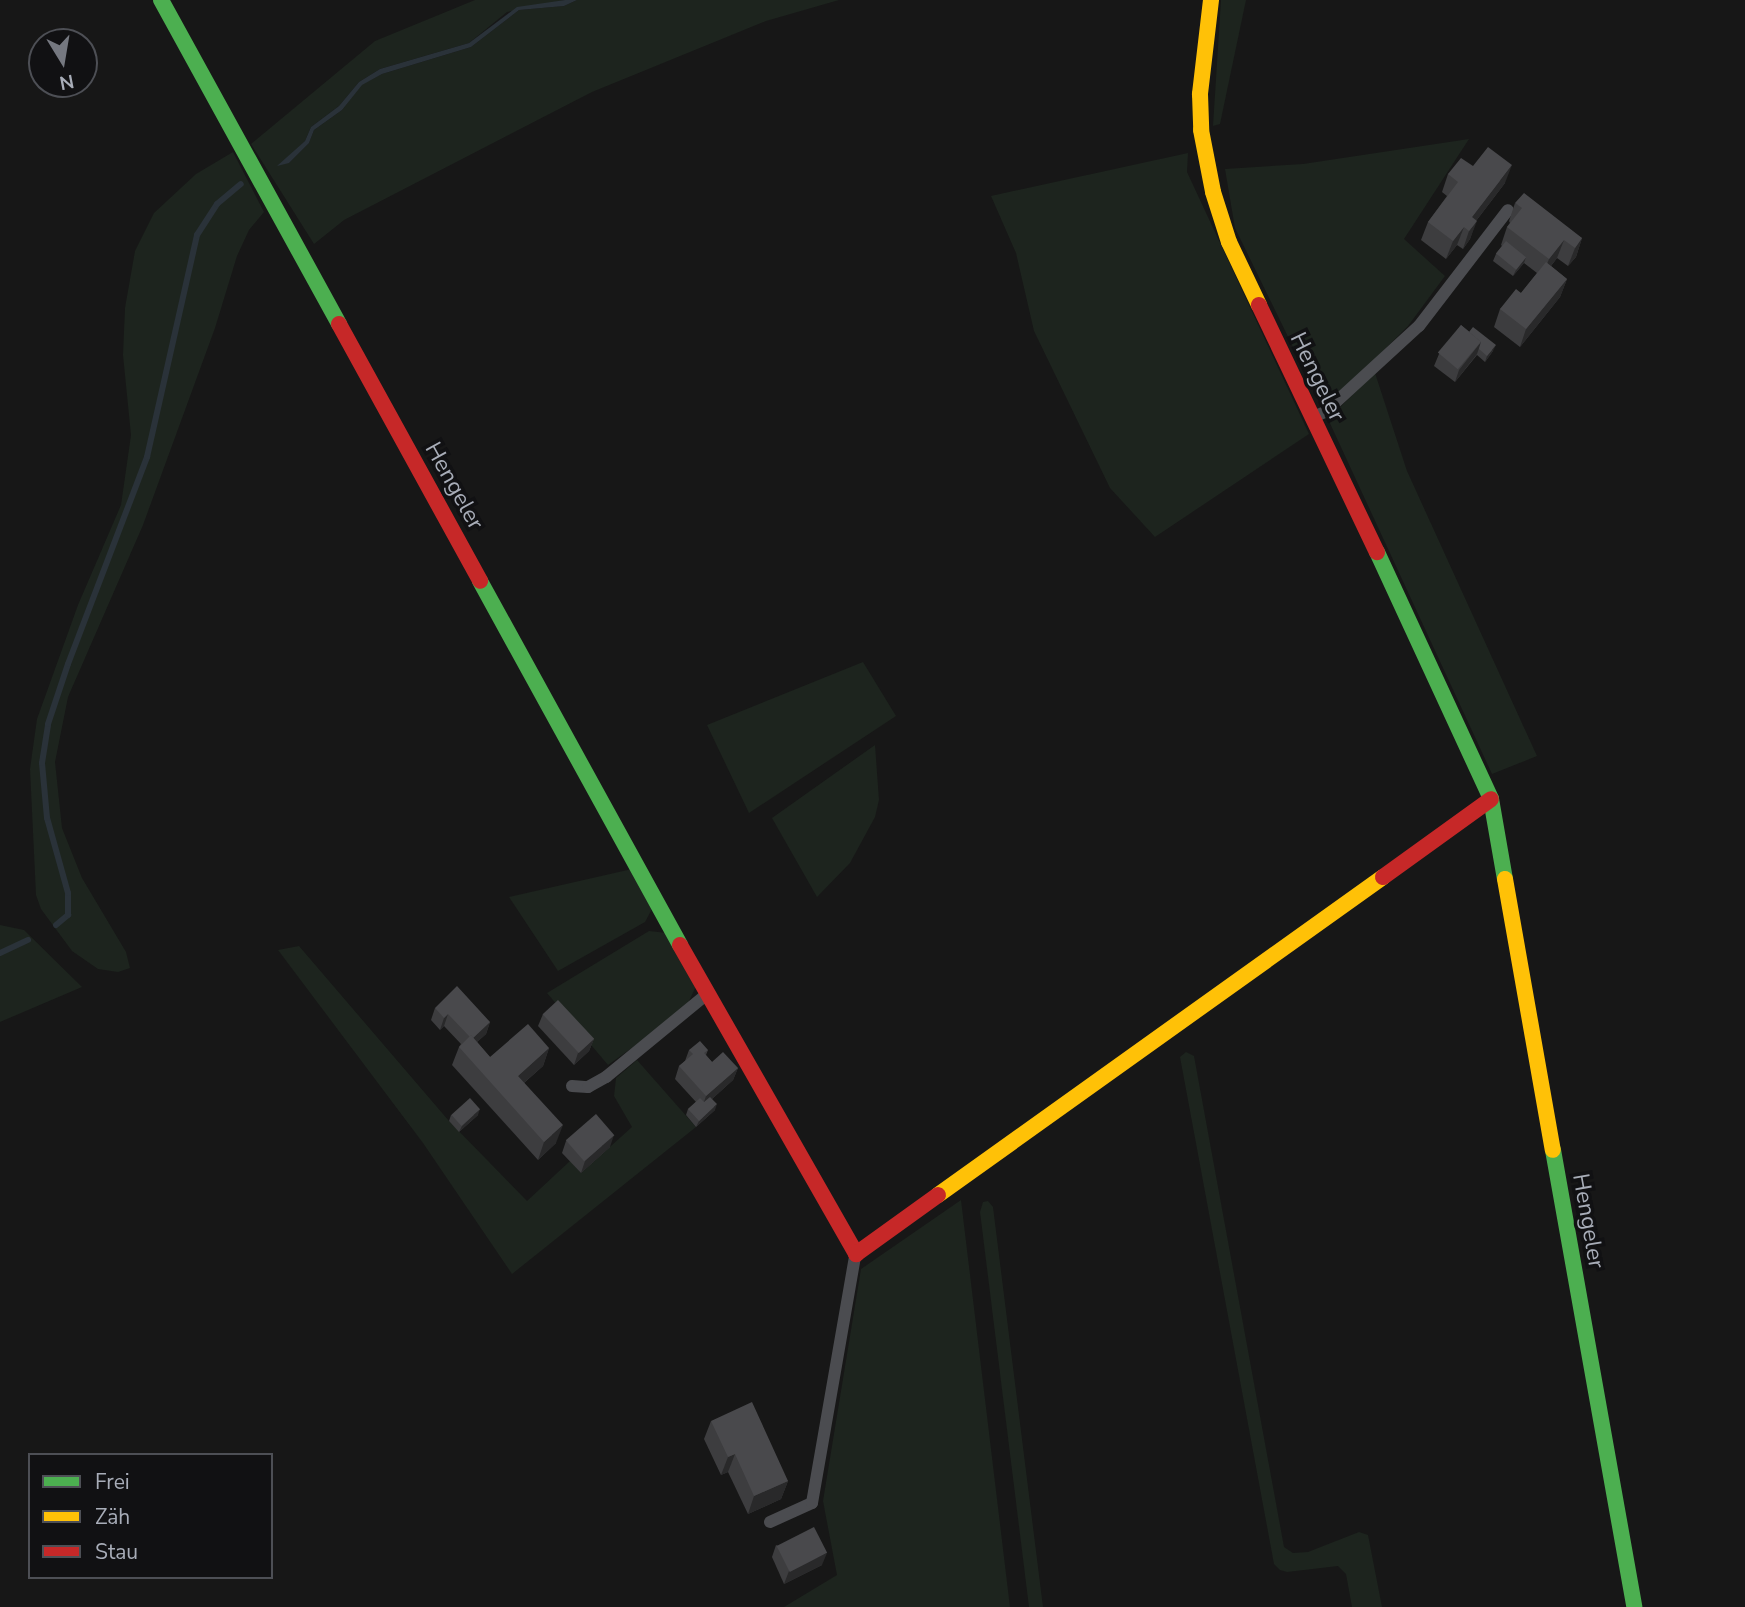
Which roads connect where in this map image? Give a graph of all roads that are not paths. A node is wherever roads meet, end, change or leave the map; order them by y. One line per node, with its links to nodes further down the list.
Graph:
1 (161, 0): 6 (street, Hengeler)
2 (1211, 0): 4 (street, Hengeler)
3 (1508, 210): 4 (lane)
4 (1312, 418): 5 (street, Hengeler)
5 (1491, 799): 8 (street); 10 (street, Hengeler)
6 (707, 995): 7 (lane); 8 (street, Hengeler)
7 (572, 1086)
8 (856, 1254): 9 (lane)
9 (770, 1522)
10 (1634, 1607)

